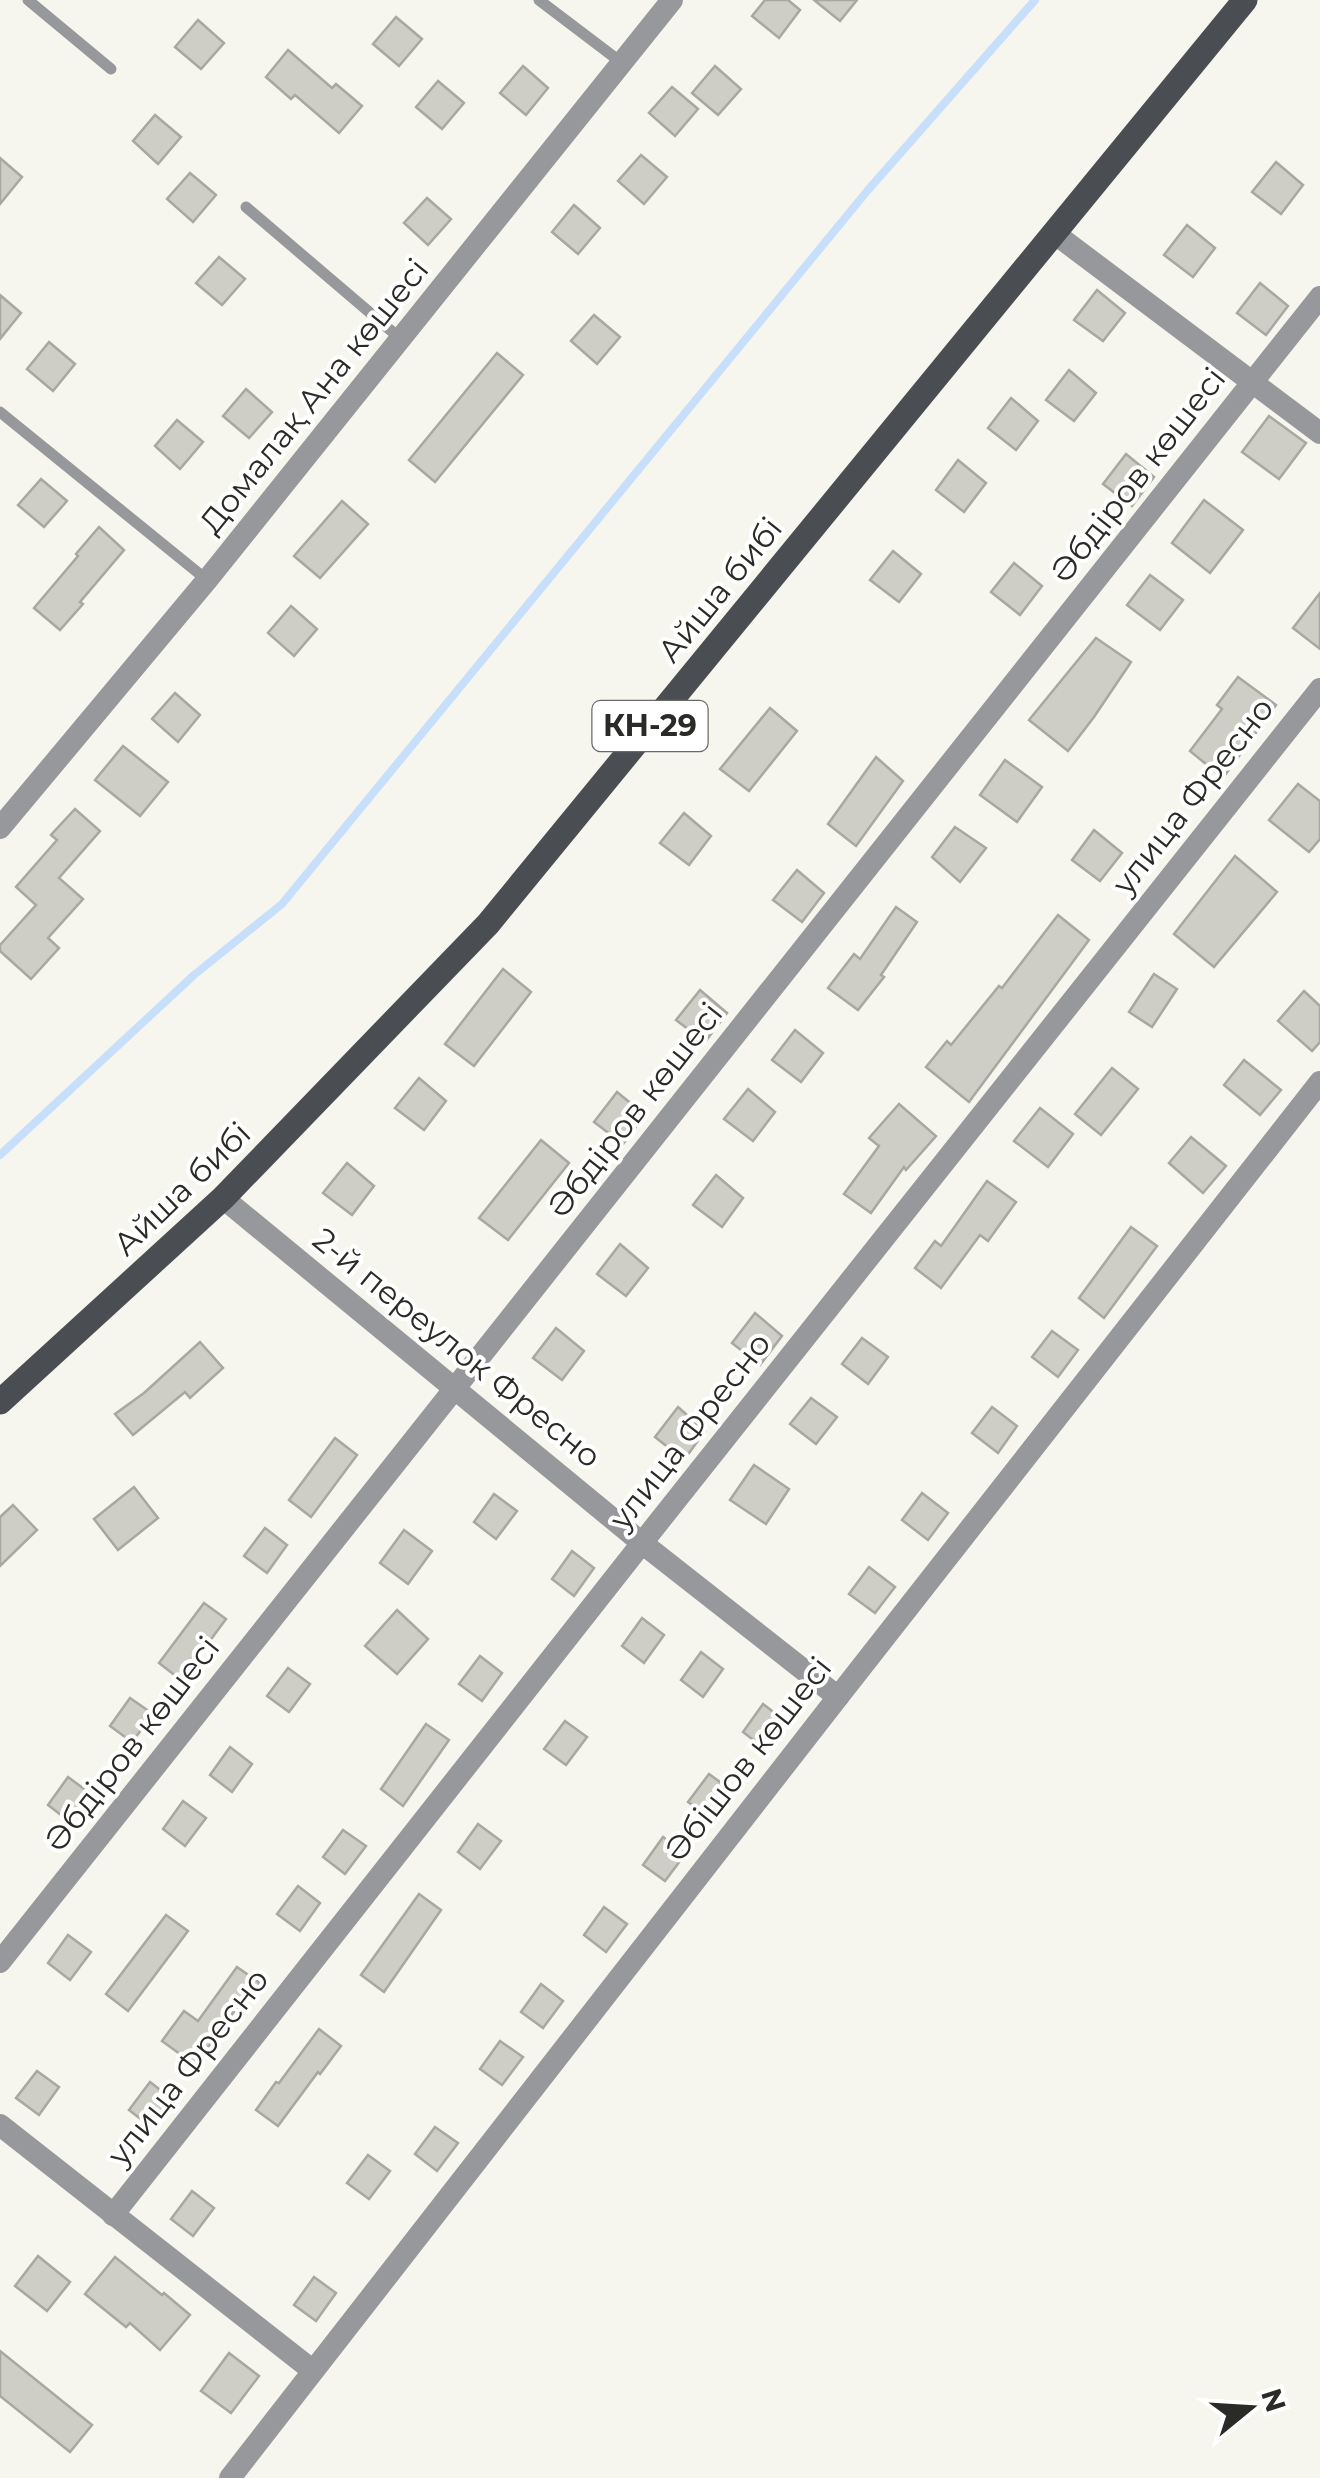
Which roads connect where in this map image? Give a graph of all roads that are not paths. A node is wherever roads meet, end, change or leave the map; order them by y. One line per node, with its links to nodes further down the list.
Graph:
1 (28, 0): 6 (lane)
2 (539, 0): 5 (lane)
3 (672, 0): 5 (street, Домалақ Ана көшесі)
4 (1244, 0): 8 (main road, Айша бибі / КН-29)
5 (622, 63): 10 (street, Домалақ Ана көшесі)
6 (112, 69)
7 (246, 207): 10 (lane)
8 (1054, 233): 11 (street); 18 (main road, Айша бибі / КН-29)
9 (1320, 297): 11 (street, Әбдіров көшесі)
10 (402, 340): 14 (street, Домалақ Ана көшесі)
11 (1253, 382): 13 (street); 19 (street, Әбдіров көшесі)
12 (0, 412): 14 (lane)
13 (1320, 433)
14 (208, 580): 16 (street, Домалақ Ана көшесі)
15 (1320, 689): 21 (street, улица Фресно)
16 (0, 828)
17 (1320, 1082): 22 (street, Әбішов көшесі)
18 (223, 1198): 19 (street, 2-й переулок Фресно); 20 (main road, Айша бибі / КН-29)
19 (456, 1388): 21 (street, 2-й переулок Фресно); 23 (street, Әбдіров көшесі)
20 (0, 1402)
21 (642, 1543): 22 (street, 2-й переулок Фресно); 25 (street, улица Фресно)
22 (838, 1697): 26 (street, Әбішов көшесі)
23 (0, 1962)
24 (0, 2125): 25 (street)
25 (113, 2215): 26 (street)
26 (312, 2370): 27 (street, Әбішов көшесі)
27 (230, 2478)

